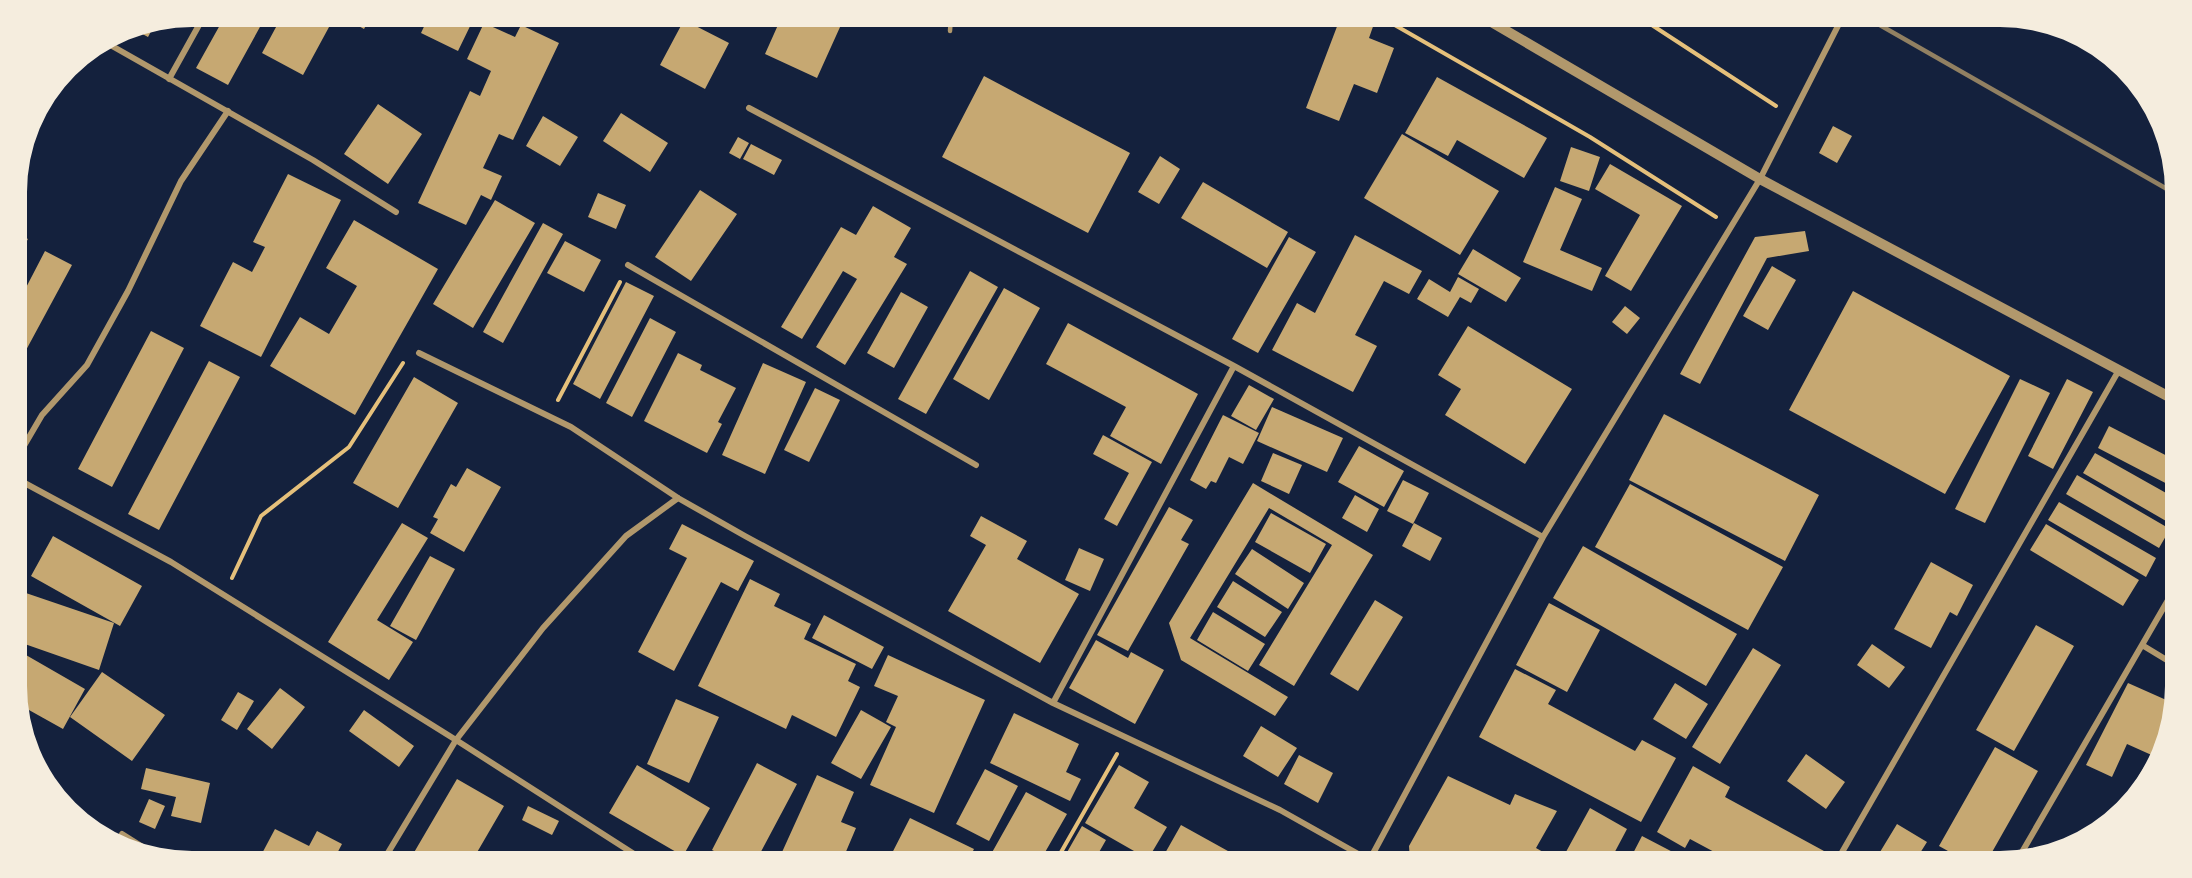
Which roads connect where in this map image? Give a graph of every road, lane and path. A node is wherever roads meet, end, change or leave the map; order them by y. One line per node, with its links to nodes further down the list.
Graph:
1 (198, 27): 9 (street)
2 (950, 27): 7 (lane)
3 (1398, 27): 15 (path)
4 (1500, 27): 13 (street)
5 (1655, 27): 12 (path)
6 (1837, 27): 12 (street)
7 (950, 32)
8 (114, 47): 9 (street)
9 (169, 79): 11 (street)
10 (749, 108): 18 (street)
11 (228, 111): 14 (street); 22 (street)
12 (1792, 116): 13 (street)
13 (1760, 180): 15 (street); 19 (street)
14 (396, 212)
15 (1732, 227): 26 (street)
16 (628, 266): 21 (path); 23 (street)
17 (419, 353): 21 (street); 27 (path)
18 (1234, 366): 26 (street); 31 (street)
19 (2119, 370): 20 (street); 42 (street)
20 (2165, 395)
21 (549, 417): 25 (street)
22 (27, 441)
23 (976, 465)
24 (27, 485): 27 (street)
25 (678, 498): 31 (street); 33 (street)
26 (1543, 537): 41 (street)
27 (224, 595): 33 (street)
28 (2165, 605): 29 (street)
29 (2142, 645): 30 (street); 36 (street)
30 (2165, 659)
31 (1053, 703): 32 (street)
32 (1126, 737): 39 (path); 40 (street)
33 (456, 740): 37 (street); 38 (street)
34 (122, 834): 35 (street)
35 (127, 837)
36 (2023, 850)
37 (389, 851)
38 (629, 851)
39 (1062, 851)
40 (1352, 851)
41 (1374, 851)
42 (1843, 851)

